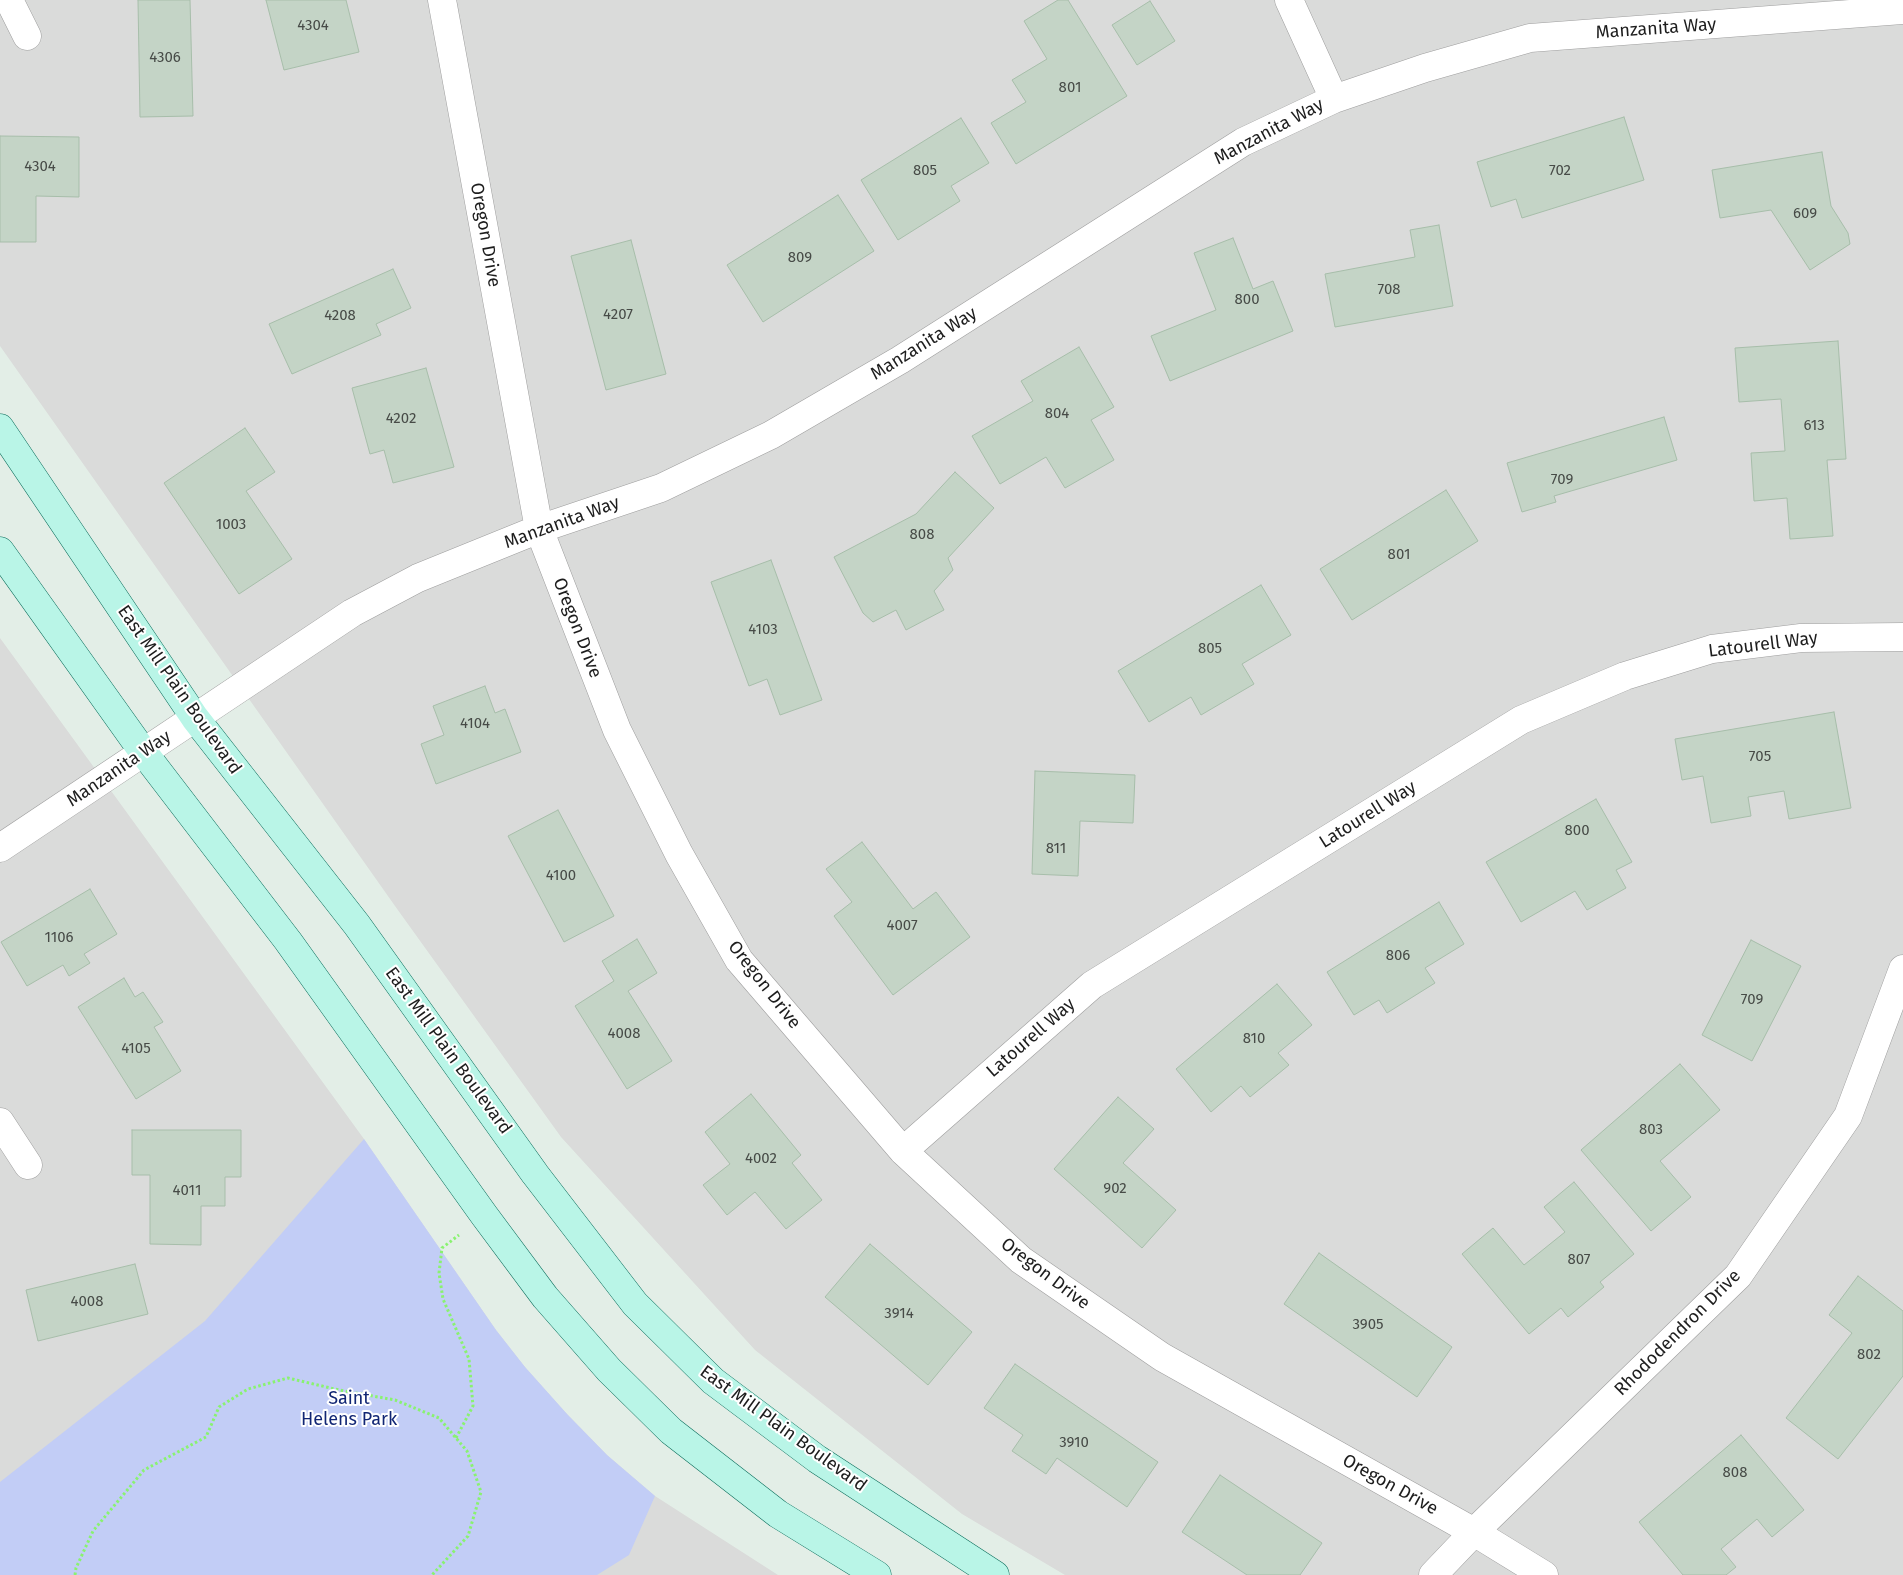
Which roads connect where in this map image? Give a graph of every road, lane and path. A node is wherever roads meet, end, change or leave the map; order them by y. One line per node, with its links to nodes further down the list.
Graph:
1 (9, 0): 5 (street)
2 (442, 0): 8 (street, Oregon Drive)
3 (1289, 0): 6 (street)
4 (1903, 10): 6 (street, Manzanita Way)
5 (27, 36)
6 (1334, 99): 8 (street, Manzanita Way)
7 (0, 428): 11 (main road, East Mill Plain Boulevard)
8 (539, 529): 11 (street, Manzanita Way); 16 (street, Oregon Drive)
9 (0, 551): 12 (main road)
10 (1903, 637): 16 (street, Latourell Way)
11 (195, 718): 12 (street, Manzanita Way); 24 (main road, East Mill Plain Boulevard)
12 (144, 753): 13 (street, Manzanita Way); 18 (main road)
13 (0, 848)
14 (1903, 969): 20 (street, Rhododendron Drive)
15 (0, 1122): 17 (street)
16 (903, 1151): 20 (street, Oregon Drive)
17 (28, 1166)
18 (484, 1216): 19 (path); 23 (main road)
19 (456, 1438): 21 (path); 22 (path)
20 (1474, 1532): 25 (street, Rhododendron Drive); 26 (street, Oregon Drive)
21 (74, 1575)
22 (432, 1575)
23 (877, 1575)
24 (995, 1575)
25 (1433, 1575)
26 (1544, 1575)

